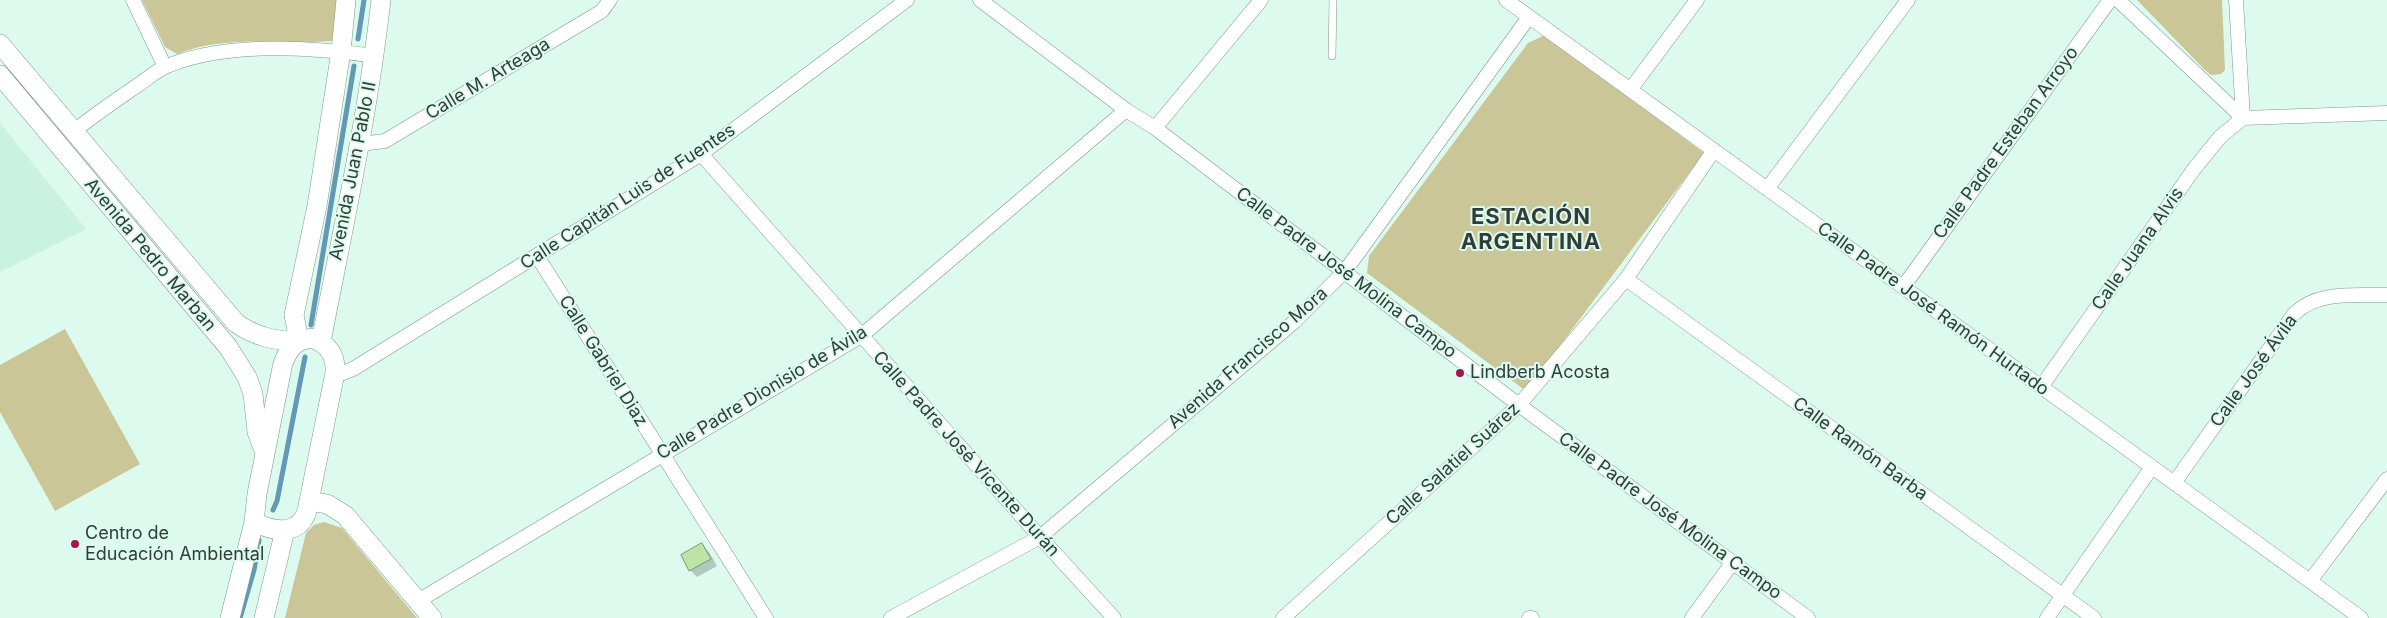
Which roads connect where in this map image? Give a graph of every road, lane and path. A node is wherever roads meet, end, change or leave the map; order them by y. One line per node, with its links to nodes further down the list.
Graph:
1 (133, 0): 20 (street)
2 (346, 0): 16 (street, Avenida Juan Pablo II)
3 (381, 0): 17 (street, Avenida Juan Pablo II)
4 (610, 0): 27 (street, Calle M. Arteaga)
5 (907, 0): 29 (street, Calle Capitán Luis de Fuentes)
6 (980, 0): 22 (street, Calle Padre José Molina Campo)
7 (1261, 0): 25 (street)
8 (1333, 0): 18 (lane)
9 (1506, 0): 15 (street, Calle Padre José Ramón Hurtado)
10 (1697, 0): 21 (street)
11 (1908, 0): 30 (street)
12 (2110, 0): 34 (street, Calle Padre Esteban Arroyo)
13 (2118, 0): 24 (street)
14 (2236, 0): 24 (street)
15 (1529, 17): 21 (street, Calle Padre José Ramón Hurtado); 32 (street, Avenida Francisco Mora)
16 (341, 51): 17 (street); 20 (street); 37 (street, Avenida Juan Pablo II)
17 (375, 56): 27 (street, Avenida Juan Pablo II)
18 (1332, 56)
19 (4, 59): 26 (street, Avenida Pedro Marban); 42 (street, Avenida Pedro Marban)
20 (166, 67): 26 (street)
21 (1630, 90): 28 (street, Calle Padre José Ramón Hurtado)
22 (1126, 110): 25 (street, Calle Padre José Molina Campo); 36 (street, Calle Padre Dionisio de Ávila)
23 (2387, 112): 24 (street)
24 (2243, 118): 40 (street, Calle Juana Alvis)
25 (1155, 128): 32 (street, Calle Padre José Molina Campo)
26 (73, 132): 37 (street, Avenida Pedro Marban)
27 (360, 144): 38 (street, Avenida Juan Pablo II)
28 (1714, 150): 30 (street, Calle Padre José Ramón Hurtado); 33 (street, Calle Salatiel Suárez)
29 (701, 154): 31 (street, Calle Capitán Luis de Fuentes); 36 (street, Calle Padre José Vicente Durán)
30 (1767, 189): 34 (street, Calle Padre José Ramón Hurtado)
31 (537, 256): 39 (street, Calle Capitán Luis de Fuentes); 43 (street, Calle Gabriel Diaz)
32 (1345, 271): 41 (street, Calle Padre José Molina Campo); 50 (street, Avenida Francisco Mora)
33 (1626, 279): 41 (street, Calle Salatiel Suárez); 53 (street, Calle Ramón Barba)
34 (1903, 287): 40 (street, Calle Padre José Ramón Hurtado)
35 (2387, 295): 46 (street, Calle José Ávila)
36 (862, 336): 43 (street, Calle Padre Dionisio de Ávila); 50 (street, Calle Padre José Vicente Durán)
37 (298, 341): 38 (street, Avenida Pedro Marban); 42 (street)
38 (321, 342): 39 (street)
39 (335, 373): 47 (street)
40 (2041, 387): 44 (street, Calle Padre José Ramón Hurtado)
41 (1519, 405): 51 (street, Calle Padre José Molina Campo); 61 (street, Calle Salatiel Suárez)
42 (265, 453): 48 (street)
43 (662, 454): 54 (street, Calle Padre Dionisio de Ávila); 58 (street, Calle Gabriel Diaz)
44 (2152, 467): 46 (street, Calle Padre José Ramón Hurtado); 53 (street)
45 (2387, 480): 52 (street)
46 (2174, 483): 52 (street, Calle Padre José Ramón Hurtado)
47 (310, 500): 49 (street); 54 (street)
48 (254, 522): 49 (street); 55 (street)
49 (285, 530): 56 (street)
50 (1040, 537): 59 (street, Avenida Francisco Mora); 60 (street, Calle Padre José Vicente Durán)
51 (1733, 562): 62 (street); 63 (street, Calle Padre José Molina Campo)
52 (2310, 581): 66 (street, Calle Padre José Ramón Hurtado)
53 (2062, 596): 64 (street); 65 (street, Calle Ramón Barba)
54 (418, 601): 57 (street)
55 (230, 618)
56 (264, 618)
57 (432, 618)
58 (766, 618)
59 (891, 618)
60 (1114, 618)
61 (1283, 618)
62 (1692, 618)
63 (1808, 618)
64 (2047, 618)
65 (2094, 618)
66 (2361, 618)

